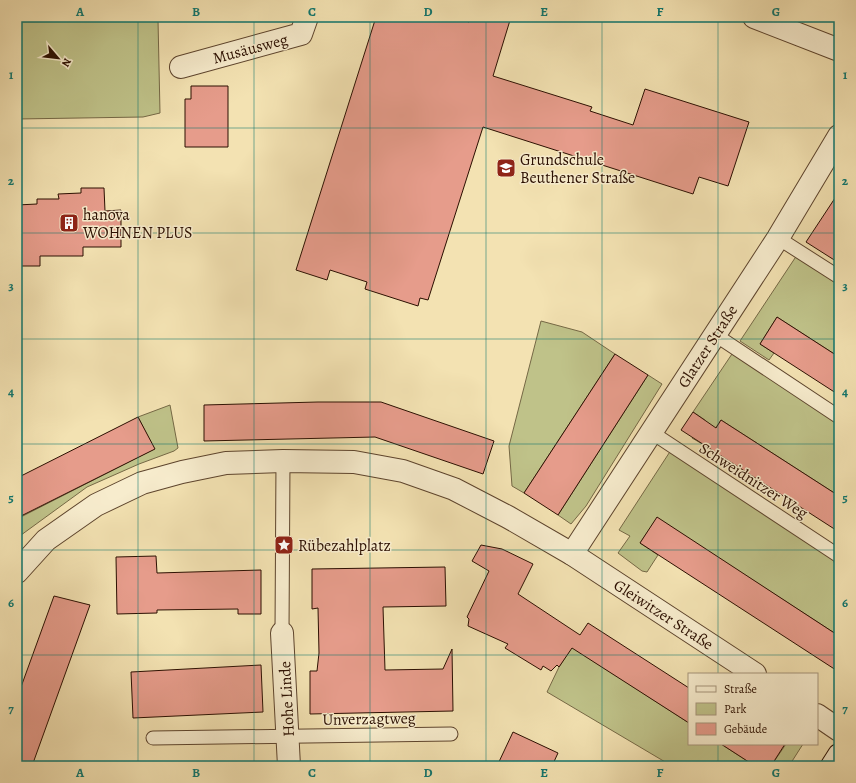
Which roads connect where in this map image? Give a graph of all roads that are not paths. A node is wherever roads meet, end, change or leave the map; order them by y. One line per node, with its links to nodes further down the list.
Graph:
1 (307, 17): 4 (street, Musäusweg)
2 (754, 17): 3 (street)
3 (839, 50)
4 (181, 66)
5 (839, 136): 6 (street, Glatzer Straße)
6 (778, 238): 7 (lane); 8 (street, Glatzer Straße)
7 (839, 277)
8 (714, 334): 9 (lane); 10 (street, Glatzer Straße)
9 (839, 417)
10 (651, 432): 12 (street, Glatzer Straße); 13 (lane, Schweidnitzer Weg)
11 (283, 461): 12 (street); 14 (street); 15 (lane)
12 (572, 554): 16 (street, Gleiwitzer Straße)
13 (839, 556)
14 (17, 572)
15 (282, 633): 20 (street, Hohe Linde)
16 (753, 673)
17 (818, 716): 18 (street)
18 (839, 730)
19 (451, 734): 20 (lane, Unverzagtweg)
20 (288, 736): 21 (lane, Unverzagtweg); 23 (street, Hohe Linde)
21 (153, 738)
22 (839, 755): 24 (street)
23 (289, 766)
24 (832, 766)

